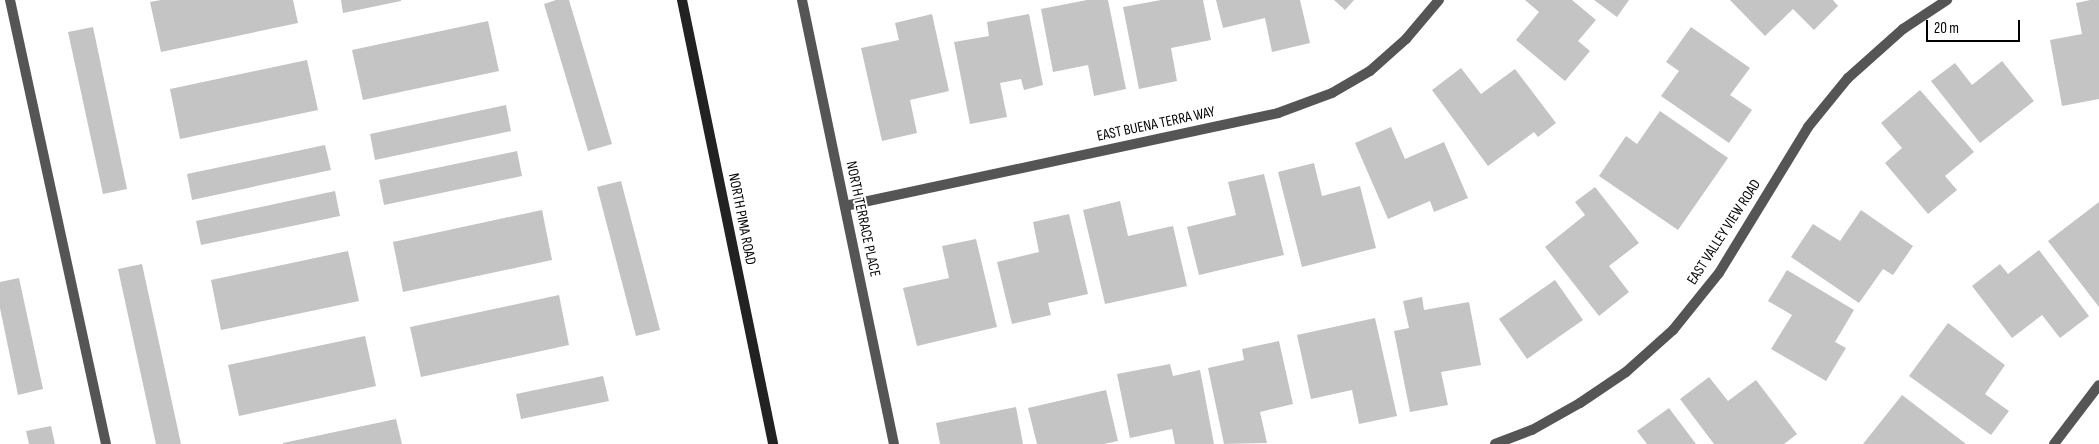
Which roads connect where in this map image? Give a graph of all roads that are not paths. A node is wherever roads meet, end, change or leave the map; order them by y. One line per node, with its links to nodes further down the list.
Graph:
1 (10, 0): 8 (street)
2 (682, 0): 9 (main road, NORTH PIMA ROAD)
3 (802, 0): 6 (street, NORTH TERRACE PLACE)
4 (1439, 0): 6 (street, EAST BUENA TERRA WAY)
5 (1947, 0): 11 (street, EAST VALLEY VIEW ROAD)
6 (845, 206): 10 (street, NORTH TERRACE PLACE)
7 (2099, 385): 12 (street)
8 (106, 444)
9 (773, 444)
10 (894, 444)
11 (1495, 444)
12 (2054, 444)

